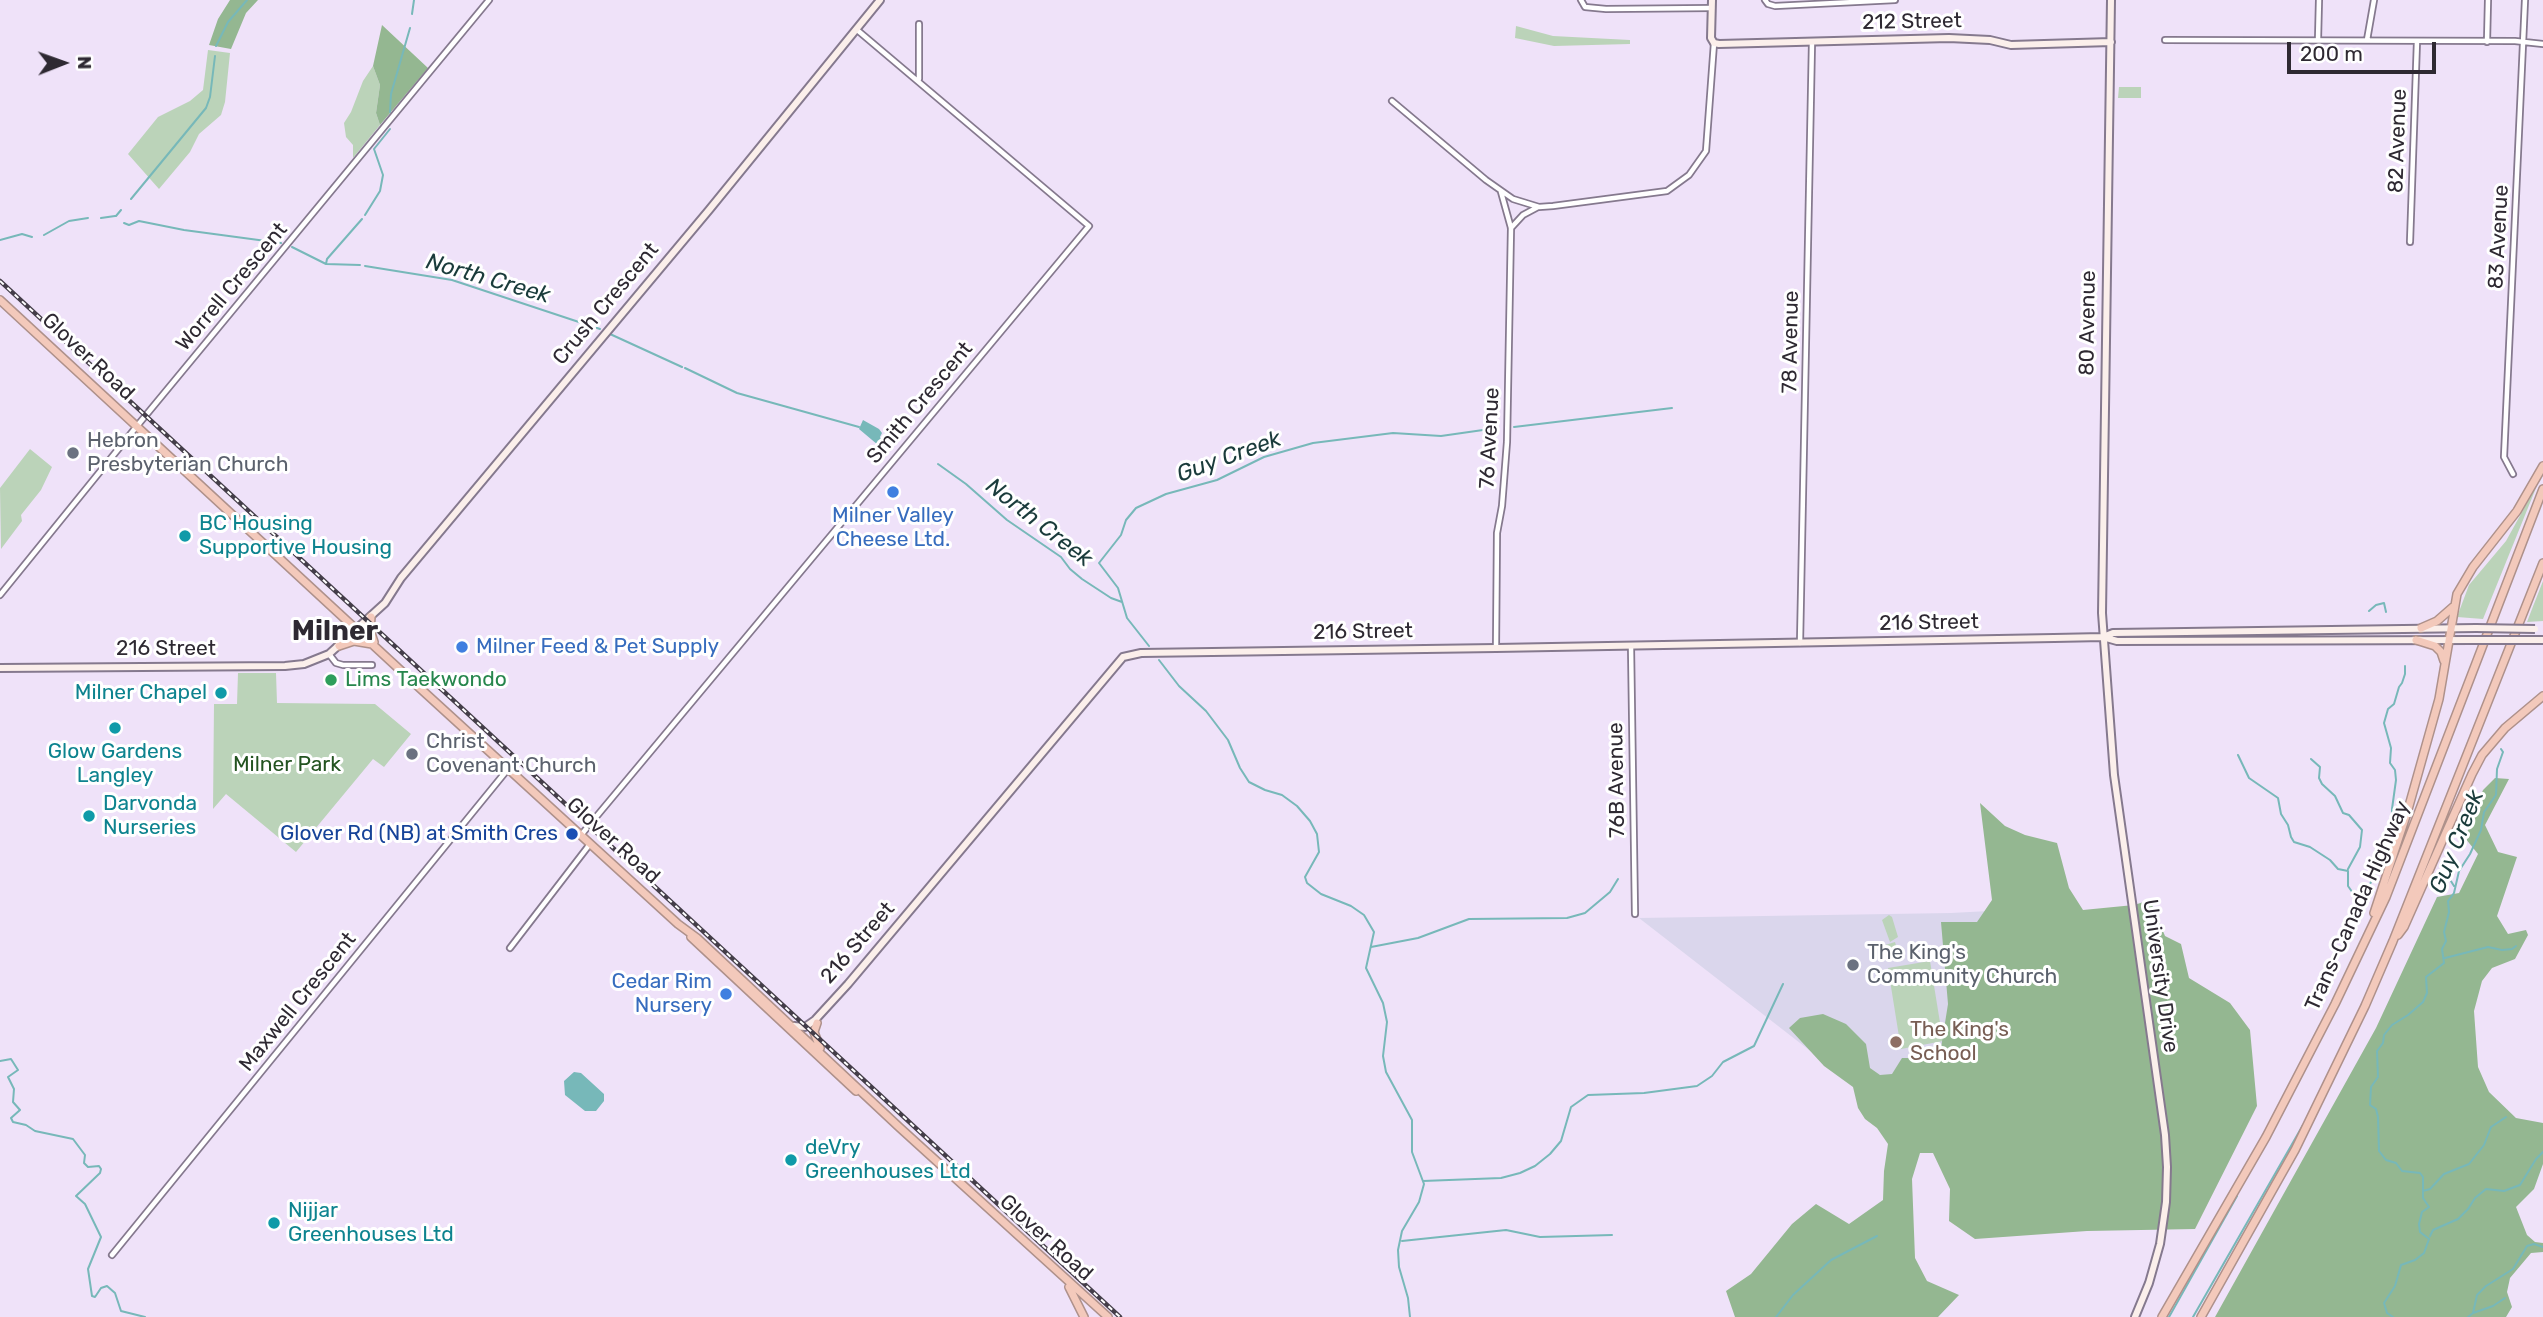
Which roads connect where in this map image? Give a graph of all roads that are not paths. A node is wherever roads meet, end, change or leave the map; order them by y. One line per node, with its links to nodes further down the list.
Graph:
1 (489, 0): 32 (street, Worrell Crescent)
2 (880, 0): 14 (main road, Crush Crescent)
3 (1712, 0): 12 (main road)
4 (1895, 0): 11 (street)
5 (2112, 0): 21 (main road, 80 Avenue)
6 (2319, 0): 16 (street)
7 (2374, 0): 17 (street)
8 (2488, 0): 19 (street)
9 (2525, 0): 22 (street, 83 Avenue)
10 (1580, 1): 12 (street)
11 (1766, 2)
12 (1712, 8): 23 (main road)
13 (919, 24): 25 (street)
14 (856, 29): 25 (street, Smith Crescent); 39 (main road, Crush Crescent)
15 (2165, 40): 16 (street)
16 (2318, 40): 17 (street)
17 (2367, 40): 18 (street)
18 (2417, 41): 19 (street); 30 (street, 82 Avenue)
19 (2487, 41): 22 (street)
20 (1812, 42): 21 (main road, 212 Street); 23 (main road, 212 Street); 48 (street, 78 Avenue)
21 (2111, 42): 44 (main road, 80 Avenue)
22 (2524, 42): 24 (street); 34 (street, 83 Avenue)
23 (1714, 43): 28 (street)
24 (2543, 44)
25 (919, 80): 59 (street, Smith Crescent)
26 (1392, 101): 27 (street)
27 (1501, 191): 28 (street); 29 (street, 76 Avenue)
28 (1539, 206): 29 (street)
29 (1511, 228): 52 (street, 76 Avenue)
30 (2410, 242)
31 (0, 300): 32 (highway, Glover Road)
32 (137, 426): 37 (street, Worrell Crescent); 42 (highway, Glover Road)
33 (2543, 466): 38 (highway)
34 (2513, 474)
35 (2543, 489): 62 (highway, Trans-Canada Highway)
36 (2543, 564): 63 (highway, Trans-Canada Highway)
37 (0, 595)
38 (2453, 606): 40 (highway); 41 (highway)
39 (371, 617): 42 (main road, Crush Crescent); 50 (highway)
40 (2421, 628): 41 (main road, 216 Street); 44 (main road, 216 Street)
41 (2451, 628): 43 (main road, 216 Street, bridge); 45 (highway)
42 (358, 629): 49 (main road, 216 Street); 50 (highway, Glover Road)
43 (2539, 629)
44 (2103, 637): 46 (main road, 216 Street); 48 (main road, 216 Street); 75 (main road, University Drive)
45 (2449, 639): 46 (main road, 216 Street); 47 (main road, 216 Street, bridge); 56 (highway)
46 (2416, 640): 56 (highway)
47 (2543, 640)
48 (1800, 643): 51 (main road, 216 Street)
49 (339, 646): 50 (highway); 53 (main road, 216 Street)
50 (376, 646): 58 (highway, Glover Road)
51 (1631, 646): 52 (main road, 216 Street); 61 (street, 76B Avenue)
52 (1496, 648): 65 (main road, 216 Street)
53 (329, 654): 54 (street); 55 (main road, 216 Street)
54 (373, 665)
55 (0, 668)
56 (2445, 672): 62 (highway)
57 (2543, 696): 63 (highway)
58 (508, 769): 59 (highway, Glover Road); 71 (street, Maxwell Crescent)
59 (580, 835): 60 (highway, Glover Road)
60 (590, 844): 64 (street); 67 (highway, Glover Road)
61 (1635, 914)
62 (2365, 941): 76 (highway, Trans-Canada Highway)
63 (2393, 941): 77 (highway, Trans-Canada Highway)
64 (510, 947)
65 (848, 984): 66 (main road); 67 (main road, 216 Street)
66 (817, 1023): 68 (main road); 69 (highway)
67 (793, 1029): 68 (highway, Glover Road); 70 (highway, Glover Road)
68 (801, 1033): 69 (highway, Glover Road)
69 (834, 1064): 70 (highway, Glover Road)
70 (899, 1127): 72 (highway, Glover Road)
71 (112, 1255)
72 (1063, 1278): 73 (highway); 74 (highway, Glover Road)
73 (1084, 1317)
74 (1108, 1317)
75 (2135, 1317)
76 (2162, 1317)
77 (2200, 1317)

